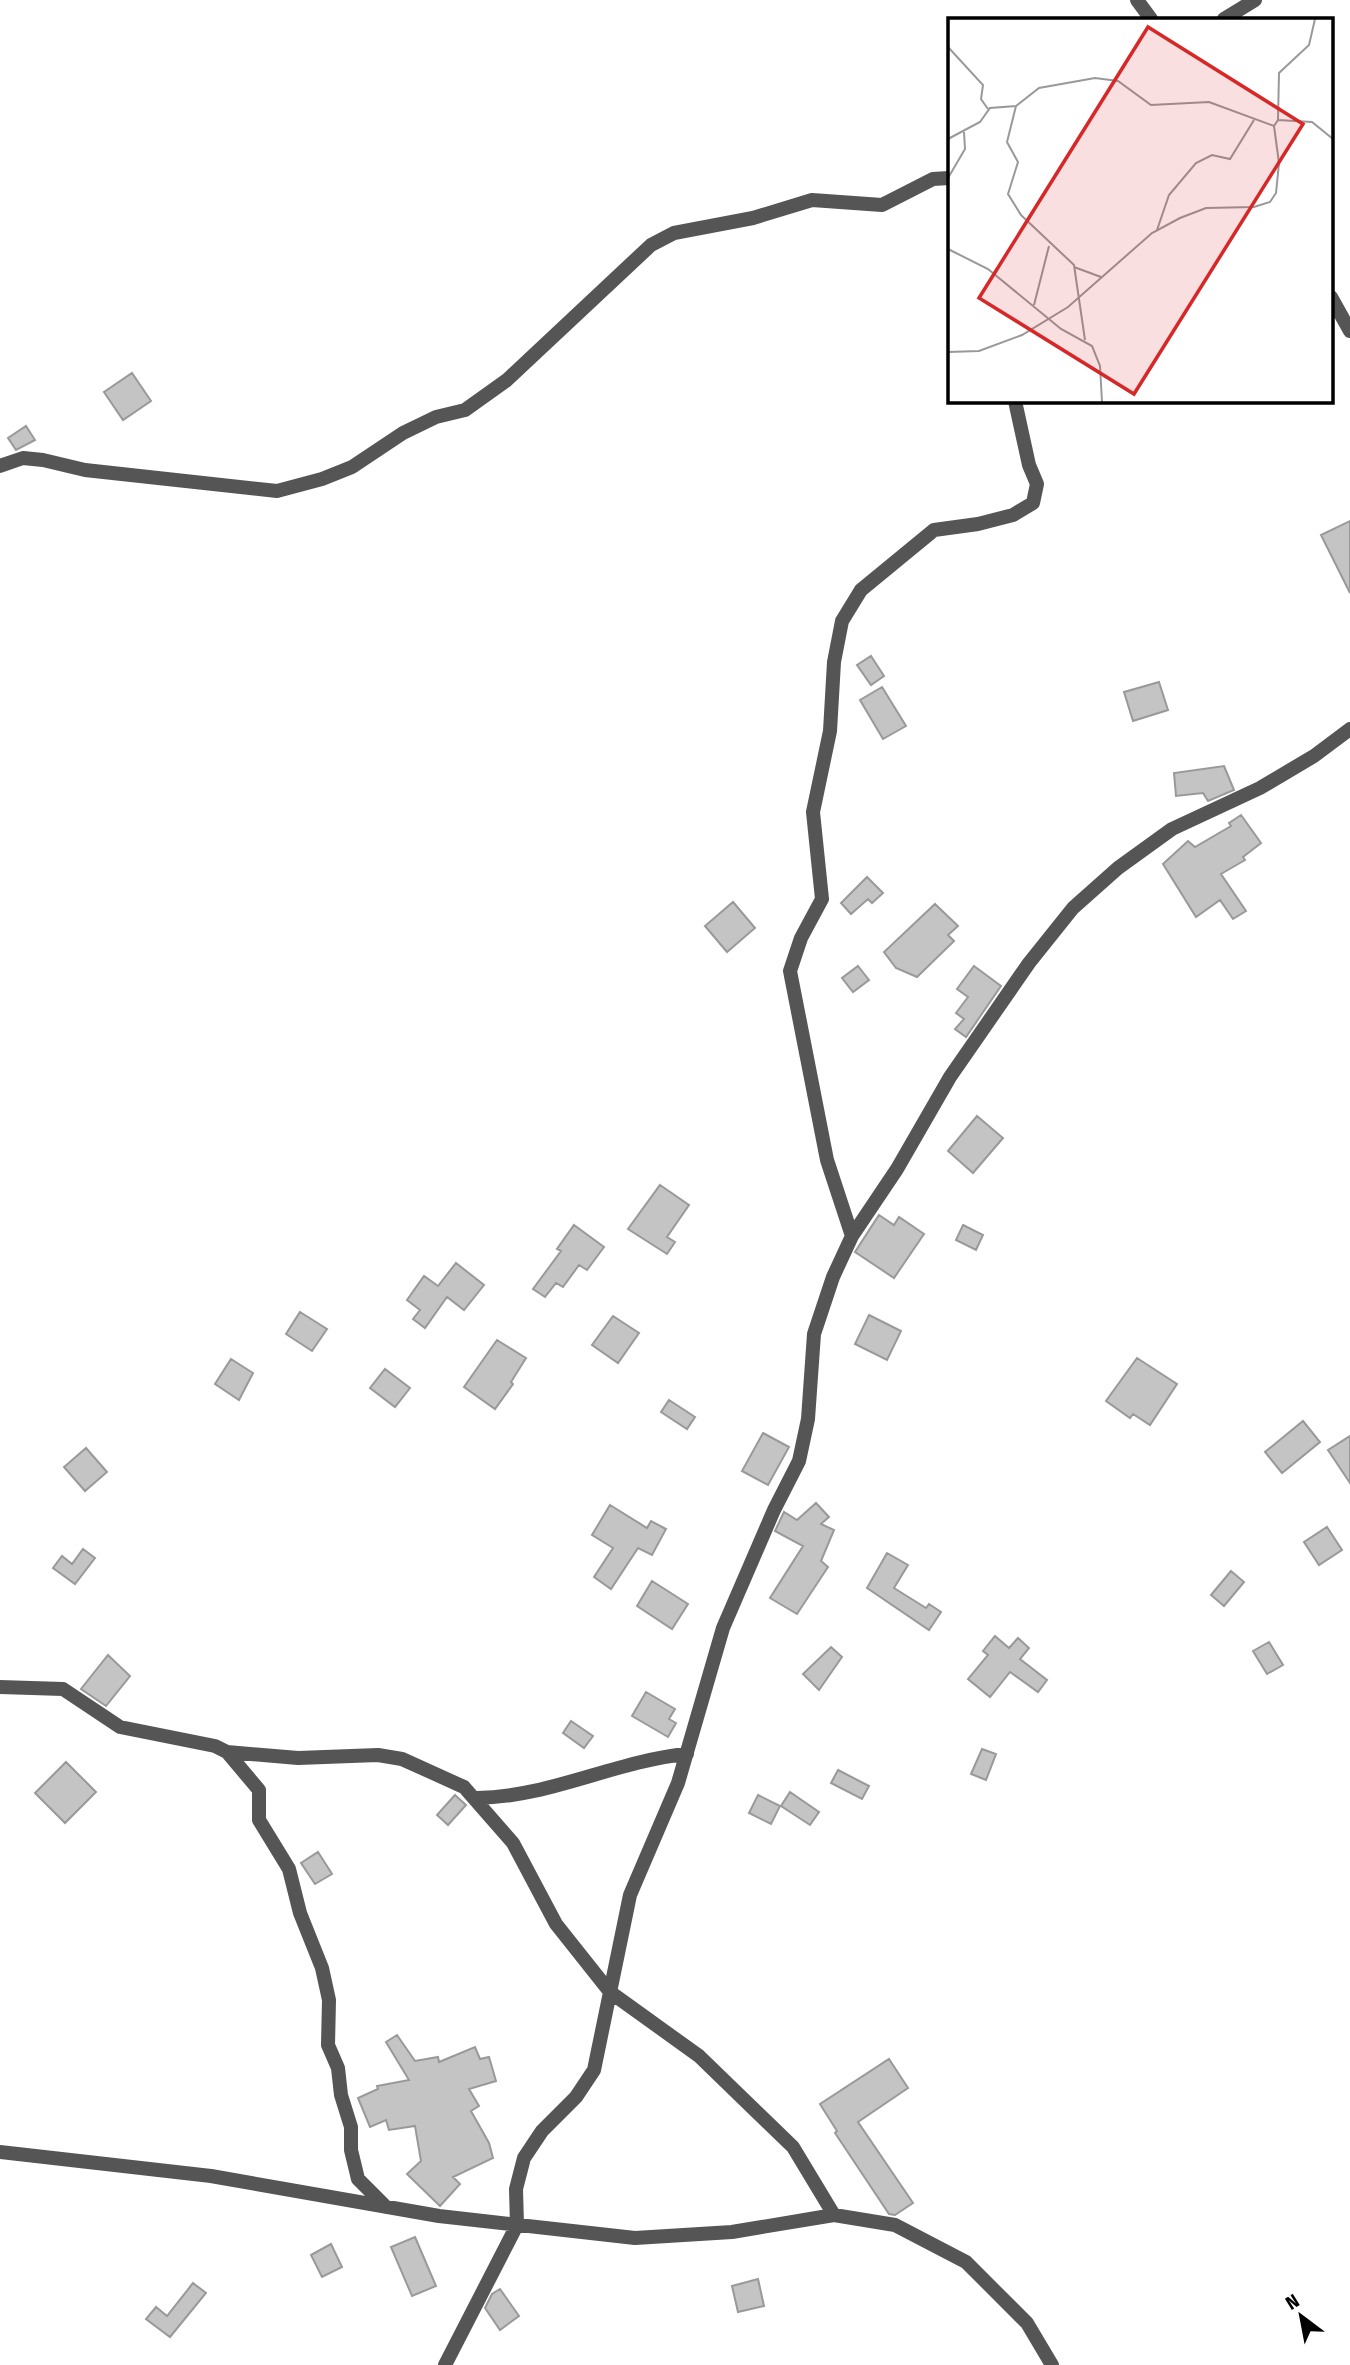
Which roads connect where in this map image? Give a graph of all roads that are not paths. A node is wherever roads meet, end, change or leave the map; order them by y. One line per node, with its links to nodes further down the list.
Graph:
1 (1138, 0): 3 (street)
2 (1255, 0): 4 (street)
3 (1150, 18)
4 (1226, 18)
5 (948, 178): 9 (street)
6 (1332, 299): 7 (street)
7 (1350, 331)
8 (1015, 402): 11 (street)
9 (0, 466)
10 (1350, 729): 11 (street)
11 (852, 1236): 14 (street)
12 (0, 1687): 13 (street)
13 (227, 1752): 15 (street); 18 (street)
14 (687, 1754): 15 (street); 16 (street)
15 (477, 1798): 16 (street)
16 (610, 1992): 19 (street); 20 (street)
17 (0, 2152): 18 (street)
18 (386, 2207): 20 (street)
19 (834, 2215): 20 (street); 22 (street)
20 (517, 2225): 21 (street)
21 (445, 2365)
22 (1052, 2365)

